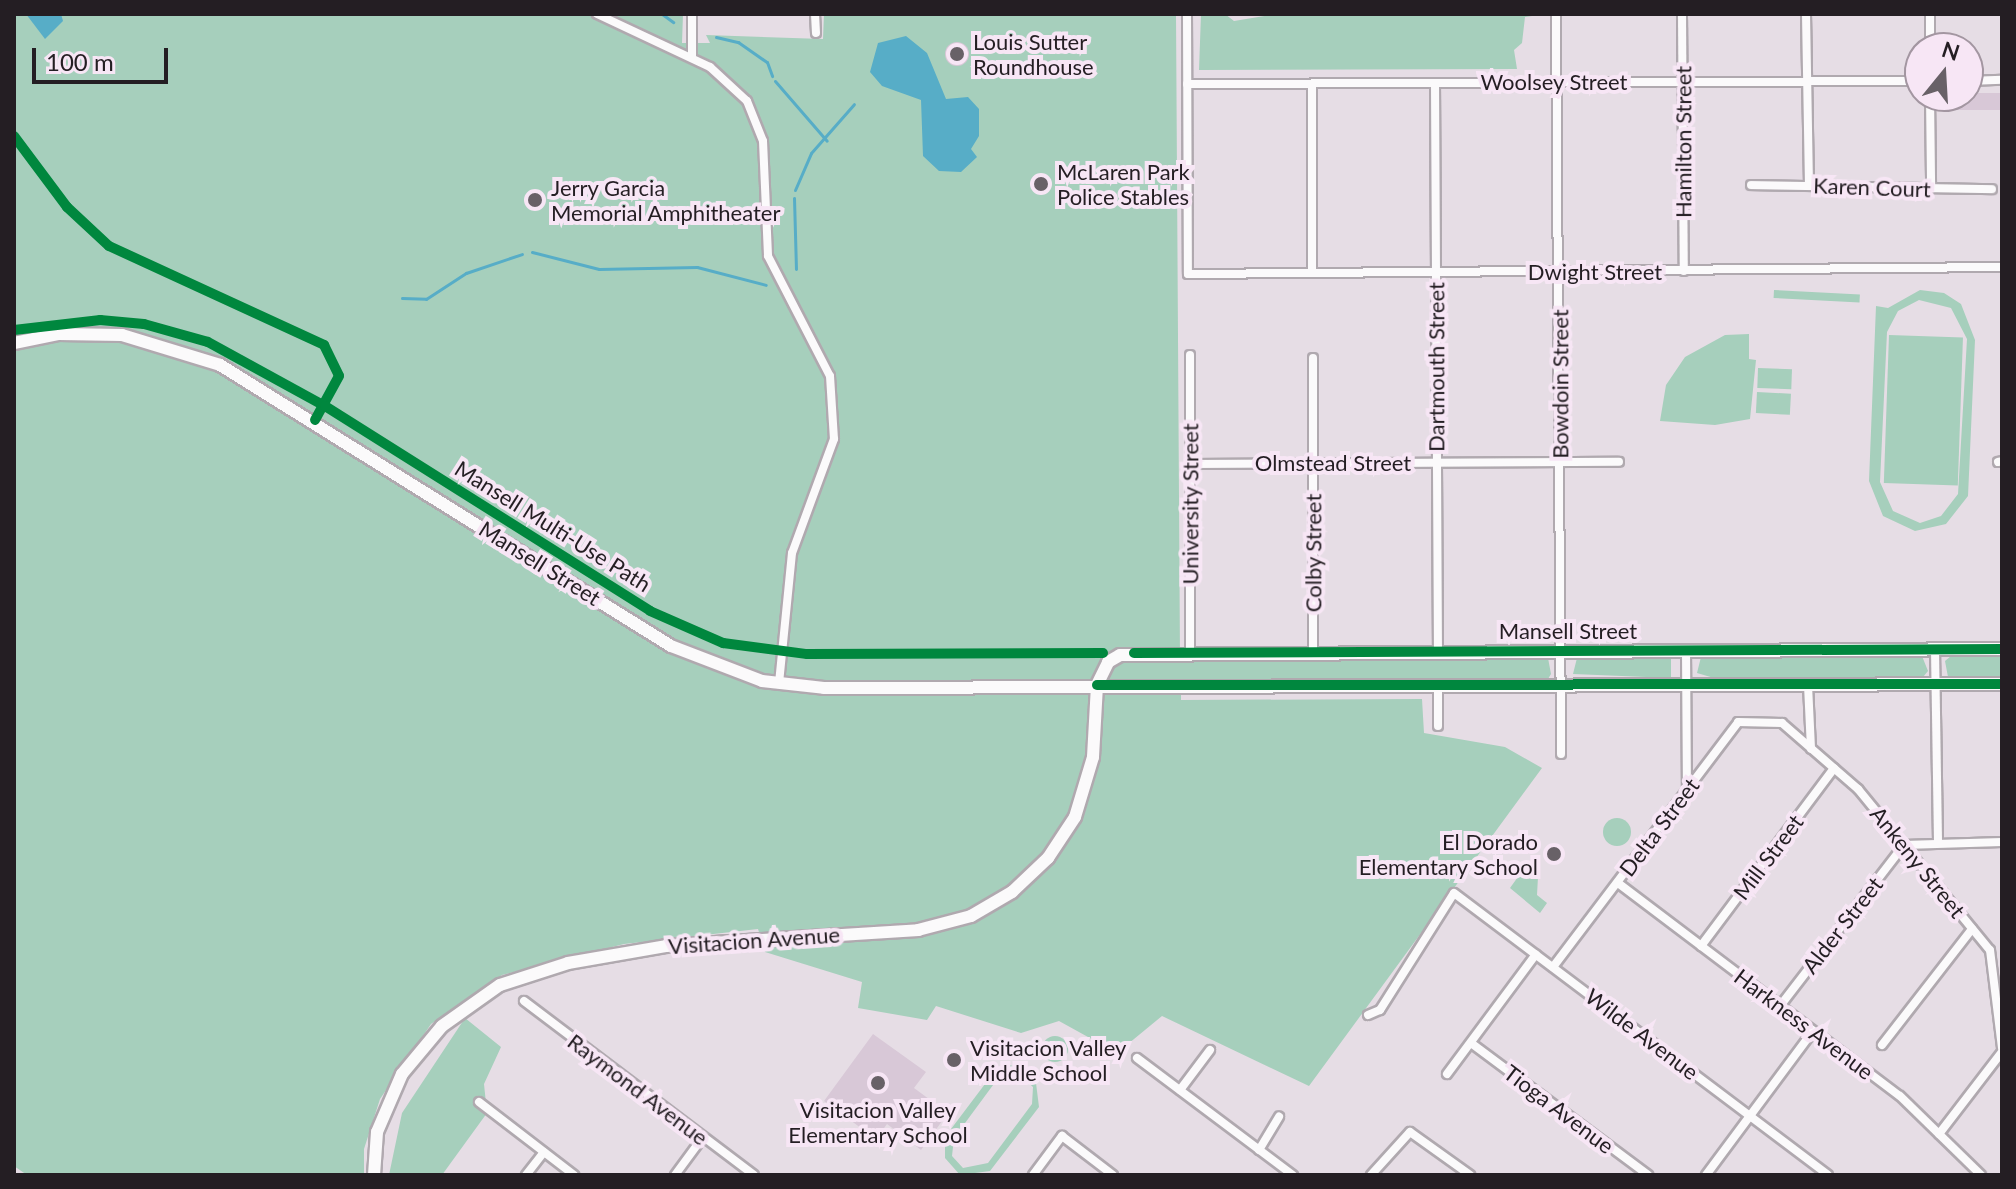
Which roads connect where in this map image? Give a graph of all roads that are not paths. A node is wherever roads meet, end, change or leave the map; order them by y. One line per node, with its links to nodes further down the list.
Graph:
1 (597, 14): 9 (street)
2 (692, 14): 9 (street)
3 (815, 14): 8 (street)
4 (1187, 14): 15 (street)
5 (1556, 14): 13 (street, Bowdoin Street)
6 (1682, 14): 10 (street, Hamilton Street)
7 (1806, 14): 11 (street)
8 (816, 33)
9 (692, 57): 42 (street)
10 (1683, 81): 11 (street, Woolsey Street); 13 (street, Woolsey Street); 23 (street, Hamilton Street)
11 (1807, 81): 12 (street, Woolsey Street); 20 (street)
12 (1904, 81)
13 (1558, 82): 14 (street, Woolsey Street); 26 (street, Bowdoin Street)
14 (1435, 83): 16 (street, Woolsey Street); 25 (street, Dartmouth Street)
15 (1187, 84): 16 (street, Woolsey Street); 24 (street, Dwight Street)
16 (1312, 84): 24 (street)
17 (1930, 112): 18 (street)
18 (1931, 184): 20 (street, Karen Court); 21 (street, Karen Court)
19 (1751, 185): 20 (street, Karen Court)
20 (1809, 185)
21 (1992, 189)
22 (2002, 267): 23 (street, Dwight Street)
23 (1684, 271): 26 (street, Dwight Street)
24 (1312, 272): 25 (street, Dwight Street)
25 (1436, 272): 26 (street, Dwight Street); 33 (street, Dartmouth Street)
26 (1560, 272): 30 (street, Bowdoin Street)
27 (14, 343): 42 (street, Mansell Street)
28 (1190, 355): 34 (street, University Street)
29 (1313, 358): 32 (street, Colby Street)
30 (1561, 462): 31 (street, Olmstead Street); 33 (street, Olmstead Street); 37 (street, Bowdoin Street)
31 (1619, 462)
32 (1313, 463): 33 (street, Olmstead Street); 34 (street, Olmstead Street); 39 (street, Colby Street)
33 (1437, 463): 40 (street, Dartmouth Street)
34 (1191, 464): 41 (street, University Street)
35 (2002, 649): 36 (street, Mansell Street)
36 (1935, 650): 38 (street, Mansell Street); 44 (street)
37 (1561, 651): 38 (street, Mansell Street); 40 (street, Mansell Street); 43 (street, Bowdoin Street)
38 (1686, 651): 47 (street)
39 (1313, 652): 40 (street, Mansell Street); 41 (street, Mansell Street)
40 (1438, 652)
41 (1190, 653): 46 (street, Mansell Street)
42 (779, 684): 46 (street, Mansell Street)
43 (1561, 684): 47 (street, Mansell Street); 49 (street, Mansell Street); 53 (street, Bowdoin Street)
44 (1935, 684): 45 (street, Mansell Street); 48 (street, Mansell Street); 56 (street)
45 (2002, 684)
46 (1097, 685): 49 (street, Mansell Street); 83 (street, Visitacion Avenue)
47 (1686, 685): 48 (street, Mansell Street); 55 (street)
48 (1808, 685): 52 (street)
49 (1438, 686): 51 (street)
50 (1782, 723): 52 (street, Ankeny Street); 55 (street, Delta Street)
51 (1438, 726)
52 (1811, 749): 54 (street, Ankeny Street)
53 (1561, 754)
54 (1834, 768): 58 (street, Ankeny Street); 61 (street, Mill Street)
55 (1687, 790): 59 (street, Delta Street)
56 (1938, 842): 57 (street); 58 (street)
57 (2002, 842)
58 (1904, 845): 60 (street, Ankeny Street); 65 (street, Alder Street)
59 (1618, 883): 61 (street, Harkness Avenue); 63 (street, Delta Street)
60 (1972, 929): 68 (street, Ankeny Street); 70 (street)
61 (1701, 946): 65 (street, Harkness Avenue)
62 (1536, 954): 63 (street, Wilde Avenue); 66 (street, Wilde Avenue); 69 (street)
63 (1553, 967): 77 (street, Wilde Avenue)
64 (524, 1001): 80 (street, Raymond Avenue)
65 (1780, 1006): 67 (street, Harkness Avenue)
66 (1368, 1015)
67 (1813, 1031): 77 (street); 79 (street, Harkness Avenue)
68 (2002, 1032): 72 (street, Ankeny Street)
69 (1471, 1043): 74 (street); 93 (street, Tioga Avenue)
70 (1882, 1045)
71 (1210, 1050): 75 (street)
72 (2002, 1050): 79 (street)
73 (1137, 1058): 75 (street)
74 (1447, 1074)
75 (1180, 1090): 81 (street)
76 (479, 1102): 82 (street)
77 (1751, 1116): 94 (street); 95 (street, Wilde Avenue)
78 (1279, 1117): 81 (street)
79 (1939, 1134): 96 (street, Harkness Avenue)
80 (703, 1137): 86 (street); 87 (street, Raymond Avenue)
81 (1259, 1150): 90 (street)
82 (544, 1152): 84 (street); 85 (street)
83 (374, 1175)
84 (526, 1175)
85 (574, 1175)
86 (675, 1175)
87 (754, 1175)
88 (1033, 1175): 89 (street)
89 (1113, 1175)
90 (1293, 1175)
91 (1371, 1175): 92 (street)
92 (1470, 1175)
93 (1648, 1175)
94 (1706, 1175)
95 (1828, 1175)
96 (1981, 1175)

